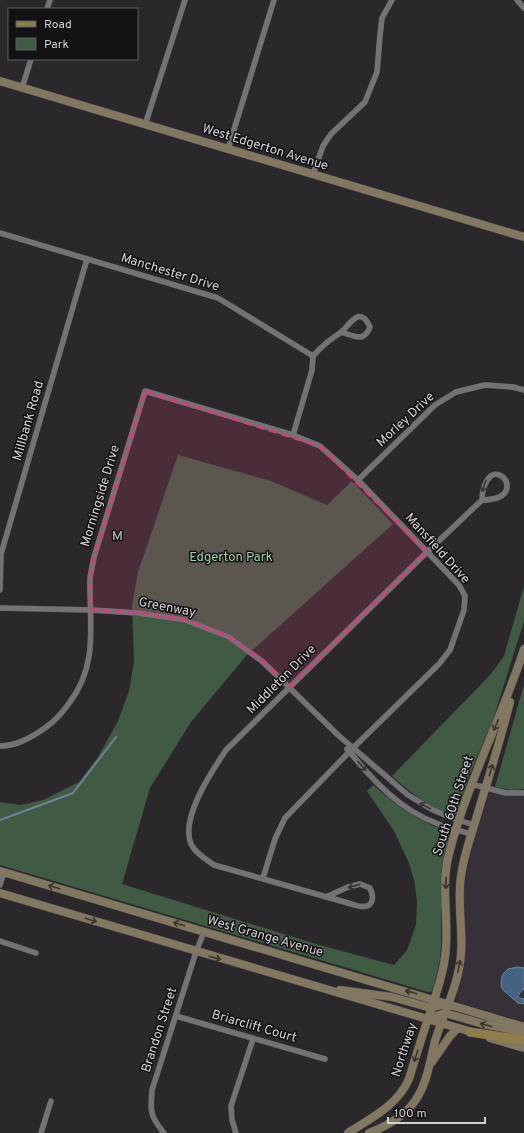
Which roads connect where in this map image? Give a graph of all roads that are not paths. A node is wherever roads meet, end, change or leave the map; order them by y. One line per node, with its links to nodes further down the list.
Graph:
1 (185, 0): 9 (street)
2 (274, 0): 10 (street)
3 (392, 0): 11 (street)
4 (517, 0): 5 (street)
5 (524, 8)
6 (31, 60): 8 (street)
7 (0, 81): 8 (street, West Edgerton Avenue)
8 (22, 88): 9 (street, West Edgerton Avenue)
9 (145, 125): 10 (street, West Edgerton Avenue)
10 (228, 149): 11 (street, West Edgerton Avenue)
11 (313, 174): 13 (street, West Edgerton Avenue)
12 (0, 233): 14 (street, Manchester Drive)
13 (524, 237)
14 (87, 259): 16 (street, Manchester Drive); 23 (street, Millbank Road)
15 (341, 332): 15 (street); 16 (street)
16 (313, 356): 19 (street)
17 (524, 390): 20 (street, Morley Drive)
18 (145, 391): 19 (street, Mansfield Drive); 25 (street, Morningside Drive)
19 (293, 435): 20 (street, Mansfield Drive)
20 (358, 480): 22 (street, Mansfield Drive)
21 (482, 500): 21 (street, one-way to 21); 22 (street, Middleton Drive)
22 (427, 552): 28 (street, Middleton Drive); 30 (street, Mansfield Drive)
23 (0, 590)
24 (0, 608): 25 (street, Greenway)
25 (91, 610): 28 (street, Greenway); 29 (street, Morningside Drive)
26 (524, 649): 27 (street, South 60th Street)
27 (515, 676): 31 (street, South 60th Street, one-way to 31); 32 (street, South 60th Street, one-way to 27)
28 (290, 687): 30 (street, Greenway); 39 (street, Middleton Drive)
29 (0, 746)
30 (351, 750): 34 (street, Greenway, one-way to 30); 36 (street, Greenway, one-way to 36); 39 (street, Mansfield Drive)
31 (471, 784): 32 (street); 34 (street, South 60th Street)
32 (486, 788): 33 (street); 35 (street, South 60th Street)
33 (524, 793)
34 (459, 820): 35 (street, Greenway); 36 (street, South 60th Street)
35 (474, 825): 37 (street, South 60th Street)
36 (456, 831): 37 (street, Greenway); 48 (street, South 60th Street, one-way to 48)
37 (472, 834): 49 (street, South 60th Street, one-way to 37)
38 (2, 871): 40 (street); 43 (street, West Grange Avenue, one-way to 38)
39 (263, 878): 42 (street)
40 (0, 885)
41 (0, 893): 45 (street, one-way to 45)
42 (326, 897): 42 (street, one-way to 42)
43 (204, 932): 45 (street, Brandon Street); 48 (street, West Grange Avenue, one-way to 43)
44 (0, 941): 46 (street)
45 (196, 952): 47 (street, one-way to 47); 52 (street, Brandon Street)
46 (36, 953)
47 (312, 986): 50 (street); 53 (street)
48 (434, 999): 49 (street, West Grange Avenue); 50 (street, South 60th Street)
49 (448, 1003): 50 (street); 51 (street, South 60th Street); 55 (street, West Grange Avenue)
50 (431, 1008): 53 (street, South 60th Street)
51 (445, 1013): 53 (street); 54 (street, South 60th Street); 58 (street, one-way to 51)
52 (176, 1016): 59 (street, Briarclift Court); 66 (street, Brandon Street)
53 (428, 1019): 54 (street); 68 (street, Northway, one-way to 68)
54 (441, 1023): 56 (street); 63 (street, Northway)
55 (524, 1027)
56 (458, 1028): 57 (street); 63 (street)
57 (470, 1032): 60 (main road); 61 (street)
58 (524, 1032)
59 (253, 1039): 62 (street, Briarclift Court); 67 (street)
60 (524, 1040)
61 (524, 1048)
62 (325, 1059)
63 (427, 1072): 69 (street, Northway)
64 (51, 1101): 65 (street)
65 (41, 1133)
66 (164, 1133)
67 (236, 1133)
68 (348, 1133)
69 (369, 1133)

